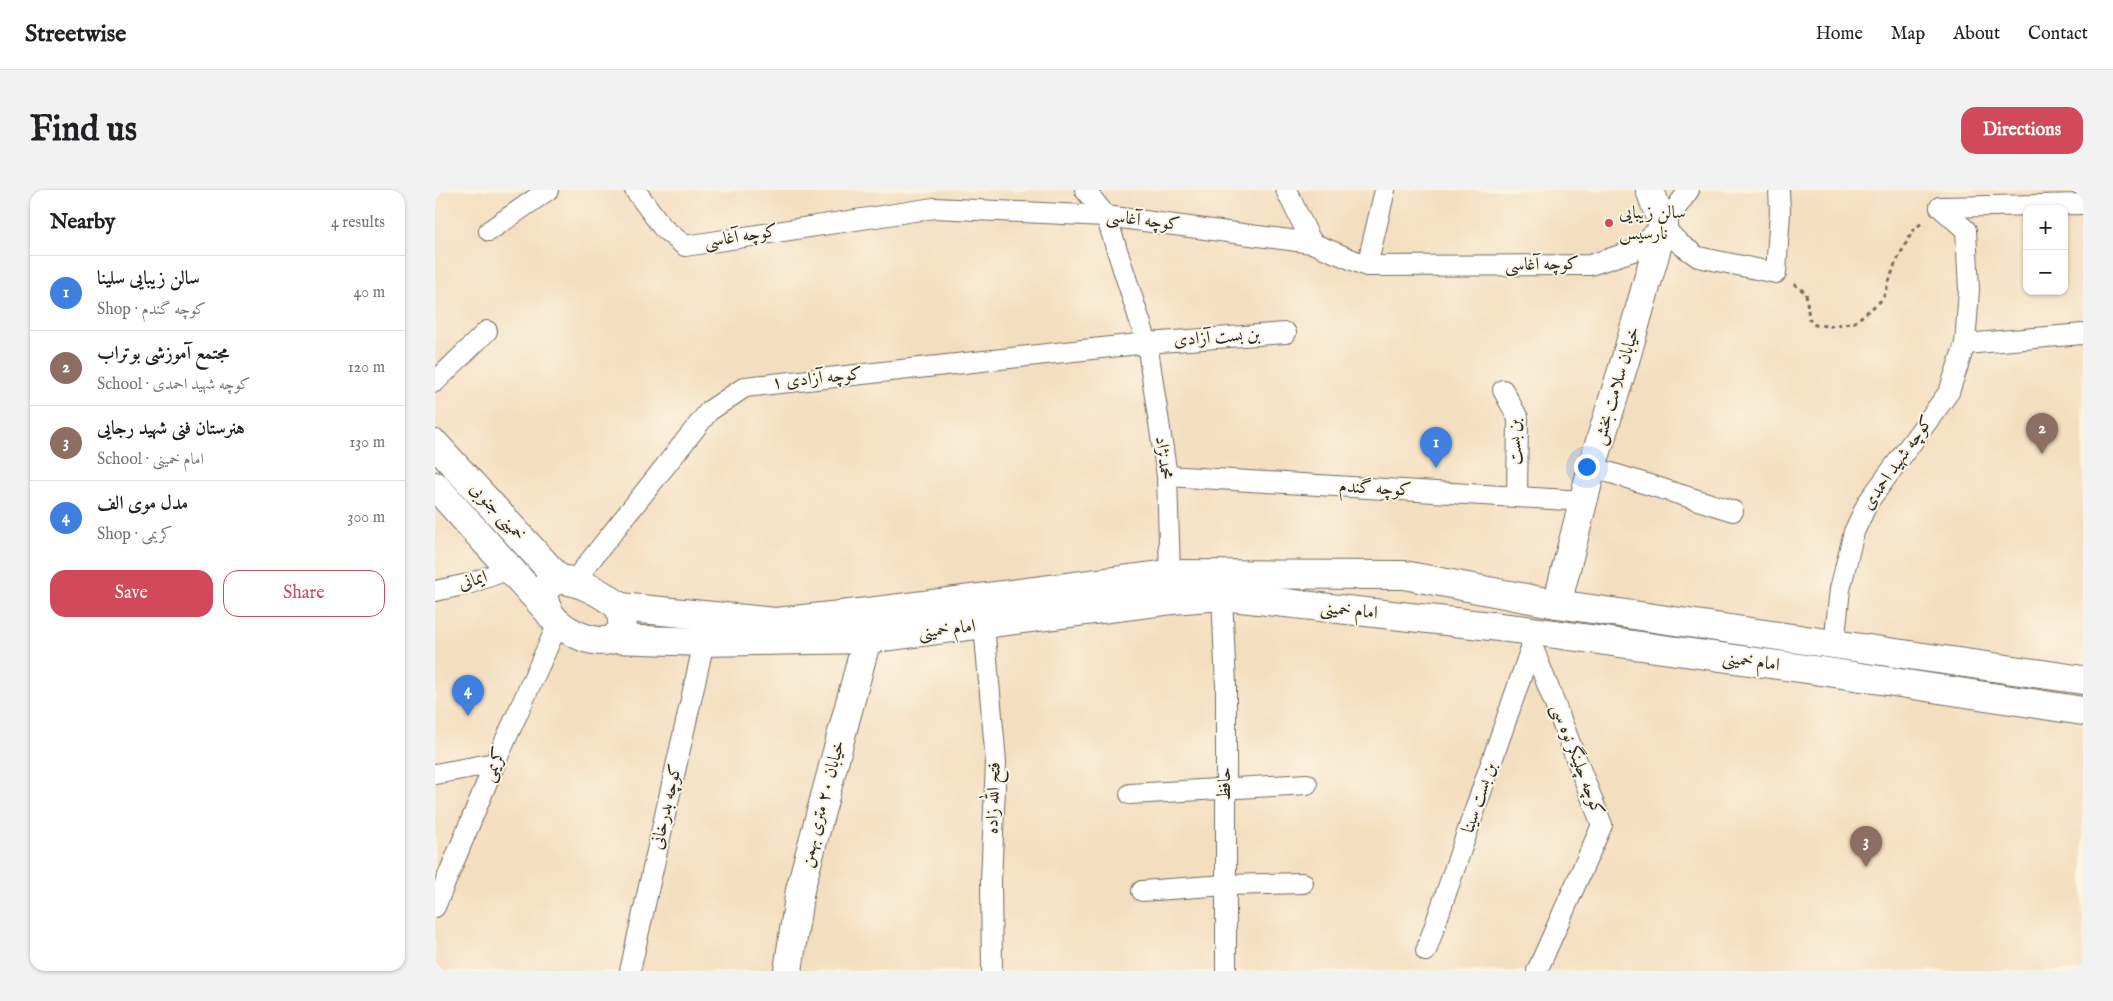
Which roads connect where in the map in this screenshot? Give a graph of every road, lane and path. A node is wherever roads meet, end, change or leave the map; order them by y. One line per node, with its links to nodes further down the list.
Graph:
1 (548, 190): 13 (street)
2 (635, 190): 11 (street, کوچه آغاسی)
3 (1085, 190): 11 (street)
4 (1286, 190): 14 (street)
5 (1385, 190): 15 (street)
6 (1650, 190): 12 (main road)
7 (1689, 190): 12 (street, کوچه آغاسی)
8 (1779, 190): 16 (street)
9 (1939, 198): 10 (street); 16 (path); 21 (street, کوچه شهید احمدی)
10 (2083, 204)
11 (1106, 216): 14 (street, کوچه آغاسی); 20 (street, محمدنژاد)
12 (1663, 226): 15 (street, کوچه آغاسی); 16 (street); 25 (main road, خیابان سلامت بخش)
13 (489, 231)
14 (1312, 244): 15 (street, کوچه آغاسی)
15 (1367, 266)
16 (1776, 273)
17 (487, 331): 22 (street)
18 (1286, 333): 20 (street, بن بست آزادی)
19 (2083, 334): 21 (street)
20 (1147, 342): 26 (street, محمدنژاد); 33 (street, کوچه آزادی ۱)
21 (1965, 344): 44 (street, کوچه شهید احمدی)
22 (435, 382)
23 (1503, 390): 28 (street, بن بست)
24 (435, 444): 33 (main road, خمینی جنوبی)
25 (1592, 467): 29 (main road, خیابان سلامت بخش); 30 (street)
26 (1167, 476): 28 (street, کوچه گندم); 32 (street, محمدنژاد)
27 (435, 486): 31 (main road, خمینی جنوبی)
28 (1517, 498): 29 (street, کوچه گندم)
29 (1584, 501): 36 (main road, خیابان سلامت بخش)
30 (1733, 511)
31 (511, 569): 34 (street, ایمانی); 38 (main road, خمینی جنوبی)
32 (1170, 574): 36 (main road, امام خمینی); 37 (main road, امام خمینی)
33 (567, 580): 37 (main road); 38 (main road)
34 (435, 591)
35 (1222, 596): 39 (main road, امام خمینی); 40 (main road, امام خمینی); 50 (street, حافظ)
36 (1557, 604): 44 (main road, امام خمینی)
37 (620, 607): 41 (main road)
38 (553, 618): 41 (main road, امام خمینی); 47 (street, کریمی)
39 (983, 625): 42 (main road, امام خمینی); 59 (street, فتح الله زاده)
40 (1529, 638): 46 (main road, امام خمینی); 56 (street, بن بست سینا); 61 (street, کوچه چلینگر نوه سی)
41 (612, 639): 43 (main road, امام خمینی)
42 (867, 639): 43 (main road, امام خمینی); 58 (main road, خیابان ۲۰ متری بهمن)
43 (704, 642): 57 (street, کوچه بدرخانی)
44 (1834, 645): 45 (main road, امام خمینی)
45 (2083, 680)
46 (2083, 711)
47 (495, 763): 48 (street); 55 (street, کریمی)
48 (435, 774)
49 (1307, 784): 50 (street)
50 (1225, 788): 51 (street); 53 (street, حافظ)
51 (1130, 794)
52 (1303, 883): 53 (street)
53 (1225, 885): 54 (street); 60 (street, حافظ)
54 (1142, 891)
55 (435, 907)
56 (1426, 951)
57 (630, 971)
58 (788, 971)
59 (992, 971)
60 (1226, 971)
61 (1537, 971)

